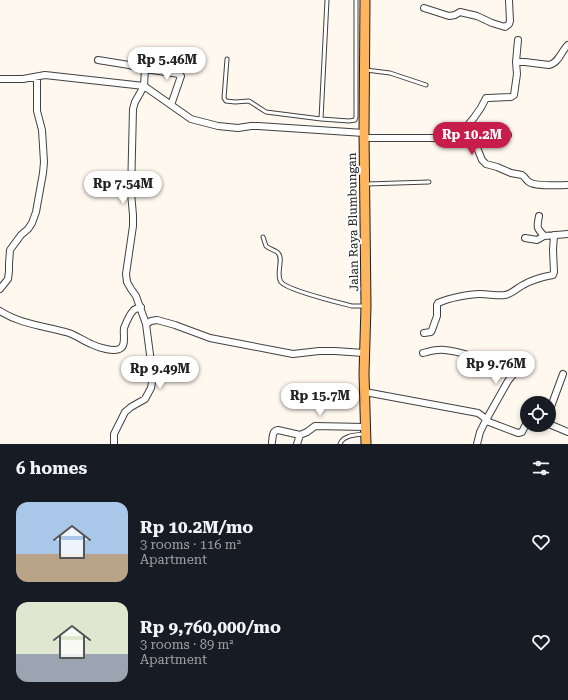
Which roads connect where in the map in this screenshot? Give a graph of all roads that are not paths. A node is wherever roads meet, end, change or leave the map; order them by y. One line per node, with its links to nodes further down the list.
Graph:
1 (327, 0): 18 (lane)
2 (356, 0): 18 (lane)
3 (365, 0): 12 (main road, Jalan Raya Blumbungan)
4 (509, 0): 5 (street)
5 (424, 8)
6 (518, 40): 10 (street)
7 (568, 45): 10 (street)
8 (98, 60): 11 (street)
9 (227, 60): 18 (lane)
10 (516, 62): 21 (street)
11 (145, 69): 16 (street); 17 (street)
12 (364, 70): 15 (lane); 19 (main road, Jalan Raya Blumbungan)
13 (37, 77): 14 (street); 16 (street); 32 (street)
14 (0, 79)
15 (426, 85)
16 (144, 86): 17 (street); 34 (street)
17 (171, 105): 19 (street)
18 (321, 119)
19 (364, 135): 21 (street); 24 (main road, Jalan Raya Blumbungan)
20 (508, 136): 22 (street)
21 (456, 138): 22 (street)
22 (474, 144): 25 (street)
23 (429, 182): 24 (lane)
24 (365, 184): 33 (main road, Jalan Raya Blumbungan)
25 (568, 185)
26 (540, 216): 29 (street)
27 (568, 234): 28 (street)
28 (554, 235): 29 (street); 37 (street)
29 (544, 236): 31 (street)
30 (263, 237): 33 (lane)
31 (525, 238)
32 (0, 289)
33 (366, 306): 38 (main road, Jalan Raya Blumbungan)
34 (141, 307): 35 (street); 36 (street)
35 (0, 311)
36 (146, 324): 38 (street); 52 (street)
37 (424, 333)
38 (364, 353): 43 (main road, Jalan Raya Blumbungan)
39 (423, 353): 42 (street)
40 (523, 362): 42 (street)
41 (563, 374): 44 (street)
42 (513, 375): 45 (street)
43 (365, 392): 45 (street); 47 (main road, Jalan Raya Blumbungan)
44 (555, 396)
45 (486, 420): 48 (street); 56 (street)
46 (556, 427): 49 (street)
47 (365, 431): 50 (street); 54 (lane); 55 (main road, Jalan Raya Blumbungan)
48 (522, 432)
49 (568, 432)
50 (300, 435): 51 (street); 53 (street)
51 (272, 442)
52 (114, 444)
53 (297, 444)
54 (340, 444)
55 (366, 444)
56 (477, 444)

